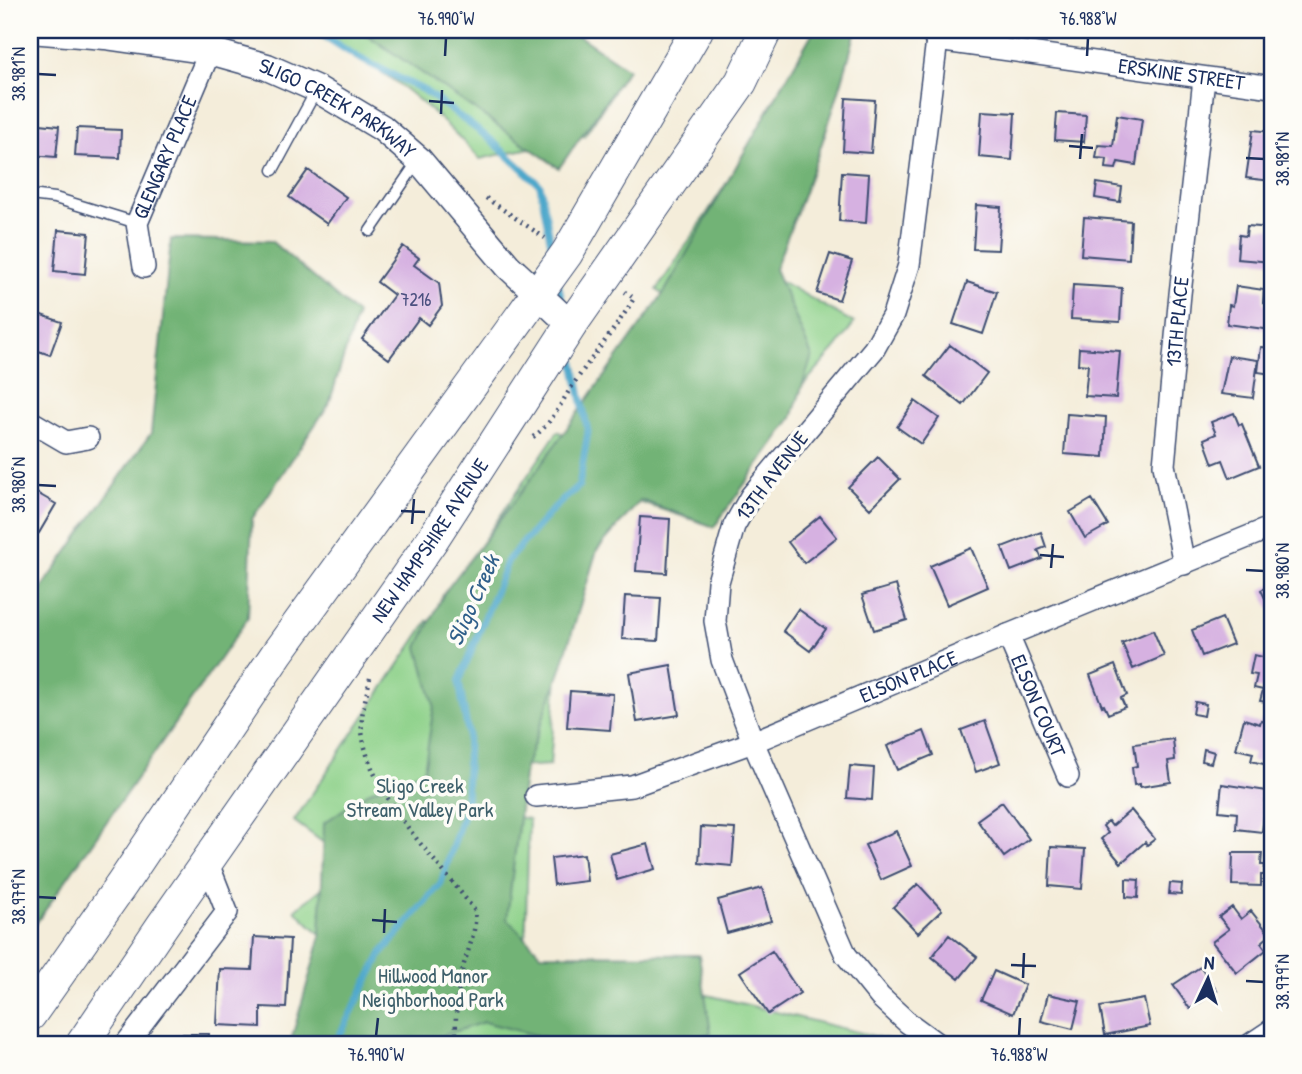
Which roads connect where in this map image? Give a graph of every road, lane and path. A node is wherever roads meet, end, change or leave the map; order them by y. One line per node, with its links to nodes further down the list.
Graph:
1 (30, 30): 5 (street, SLIGO CREEK PARKWAY)
2 (697, 30): 18 (main road)
3 (766, 30): 19 (main road, NEW HAMPSHIRE AVENUE)
4 (932, 35): 6 (street, ERSKINE STREET); 27 (street, 13TH AVENUE)
5 (210, 51): 8 (street, SLIGO CREEK PARKWAY); 13 (street, GLENGARY PLACE)
6 (1204, 79): 7 (street, ERSKINE STREET); 24 (street, 13TH PLACE)
7 (1272, 87)
8 (317, 89): 9 (street, SLIGO CREEK PARKWAY); 10 (lane)
9 (419, 160): 14 (lane); 18 (street, SLIGO CREEK PARKWAY)
10 (274, 170)
11 (30, 195): 13 (lane)
12 (481, 195): 15 (path)
13 (137, 223): 16 (street, GLENGARY PLACE)
14 (370, 231)
15 (537, 232)
16 (144, 267)
17 (625, 293): 22 (path)
18 (538, 295): 19 (street, SLIGO CREEK PARKWAY); 31 (main road)
19 (563, 337): 30 (main road, NEW HAMPSHIRE AVENUE)
20 (30, 421): 21 (street)
21 (88, 438)
22 (528, 440)
23 (1272, 527): 24 (street, ELSON PLACE)
24 (1184, 564): 25 (street, ELSON PLACE)
25 (1008, 635): 27 (street, ELSON PLACE); 28 (street, ELSON COURT)
26 (372, 666): 35 (path)
27 (753, 743): 29 (street, ELSON PLACE); 36 (street, 13TH AVENUE)
28 (1068, 776)
29 (536, 796)
30 (207, 861): 33 (main road, NEW HAMPSHIRE AVENUE); 34 (street)
31 (30, 1015)
32 (1272, 1030): 37 (street)
33 (82, 1044)
34 (126, 1044)
35 (457, 1044)
36 (937, 1044)
37 (1251, 1044)

